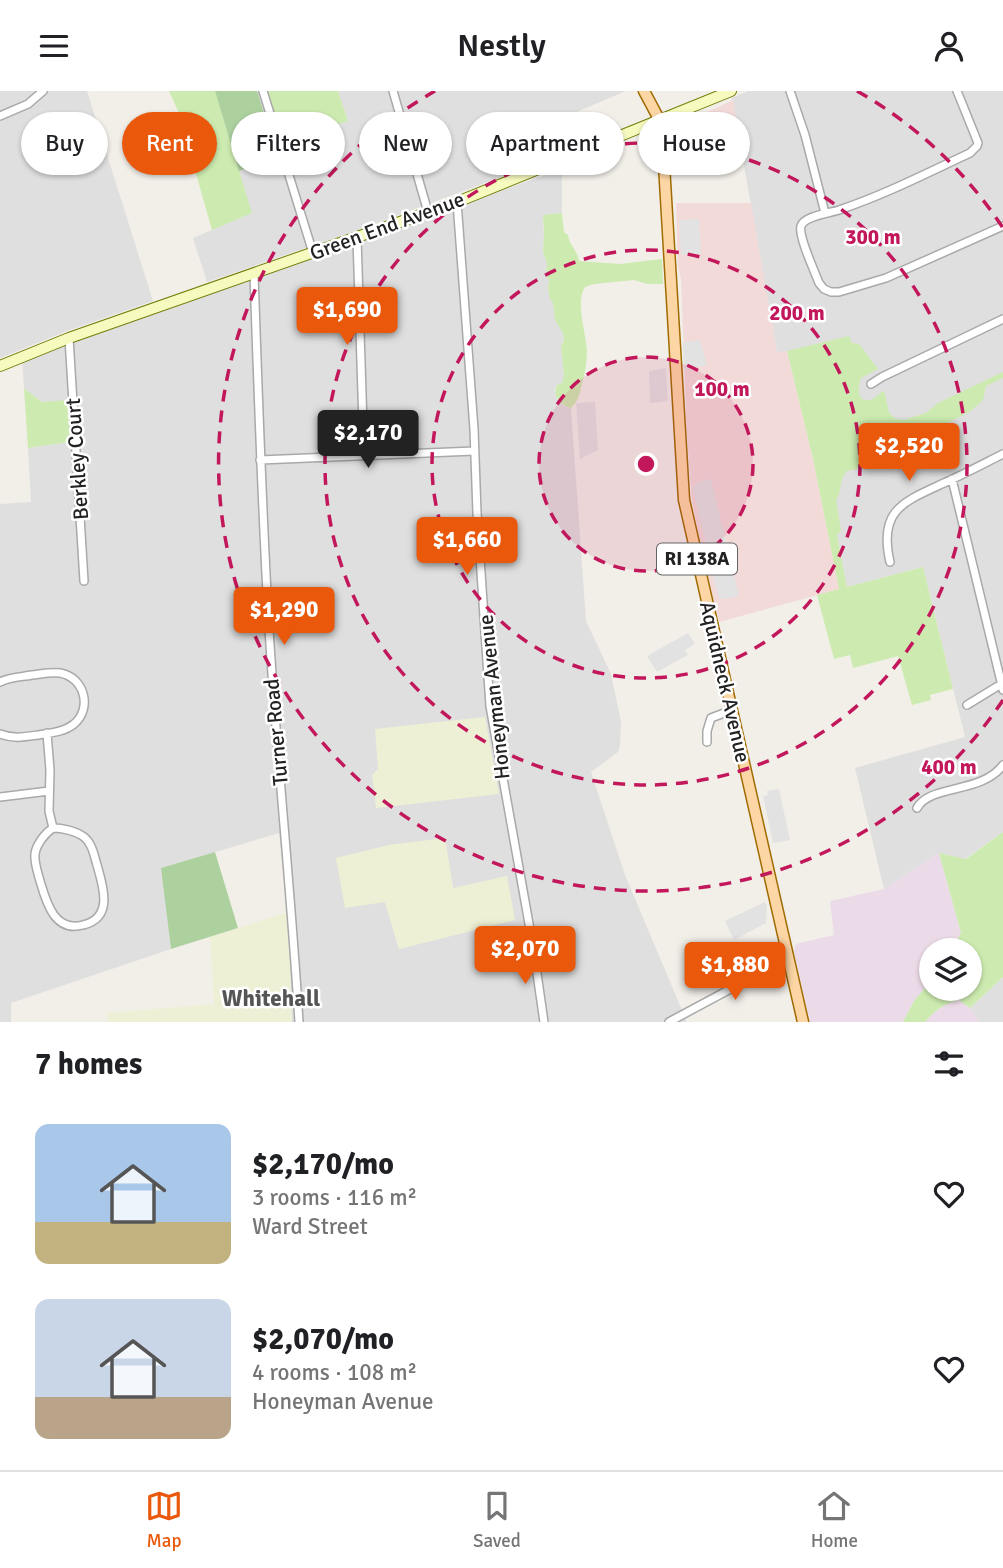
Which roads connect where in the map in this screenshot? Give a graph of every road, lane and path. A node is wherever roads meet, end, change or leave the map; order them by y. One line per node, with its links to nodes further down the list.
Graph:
1 (43, 91): 10 (street)
2 (263, 91): 18 (street)
3 (393, 91): 14 (street)
4 (644, 91): 8 (main road, Aquidneck Avenue / RI 138A)
5 (731, 91): 9 (main road, Green End Avenue)
6 (790, 91): 15 (street)
7 (957, 91): 15 (street)
8 (655, 112)
9 (681, 112)
10 (0, 116)
11 (638, 130): 13 (main road, Green End Avenue)
12 (665, 175): 34 (main road, Aquidneck Avenue / RI 138A)
13 (457, 202): 14 (main road, Green End Avenue); 24 (street, Honeyman Avenue)
14 (428, 212): 17 (main road, Green End Avenue)
15 (825, 213): 16 (street)
16 (1003, 226)
17 (357, 238): 18 (main road, Green End Avenue); 26 (street)
18 (313, 253): 19 (main road, Green End Avenue)
19 (254, 273): 21 (main road, Green End Avenue); 27 (street, Turner Road)
20 (1003, 319): 23 (street)
21 (69, 338): 22 (main road, Green End Avenue); 30 (street, Berkley Court)
22 (0, 366)
23 (871, 384)
24 (474, 451): 26 (street); 45 (street, Honeyman Avenue)
25 (1003, 454): 28 (street)
26 (364, 456): 27 (street)
27 (260, 460): 44 (street, Turner Road)
28 (952, 479): 29 (street); 32 (street)
29 (890, 562)
30 (85, 581)
31 (0, 682): 35 (street)
32 (1002, 686): 33 (street)
33 (967, 705)
34 (732, 710): 37 (street); 43 (main road, Aquidneck Avenue / RI 138A)
35 (47, 733): 36 (street); 39 (street)
36 (0, 734)
37 (707, 741)
38 (1003, 765): 41 (street)
39 (49, 791): 40 (street); 42 (street)
40 (0, 797)
41 (917, 808)
42 (53, 828): 42 (street)
43 (788, 958): 46 (street); 47 (main road, Aquidneck Avenue / RI 138A)
44 (299, 1022)
45 (544, 1022)
46 (669, 1022)
47 (803, 1022)

